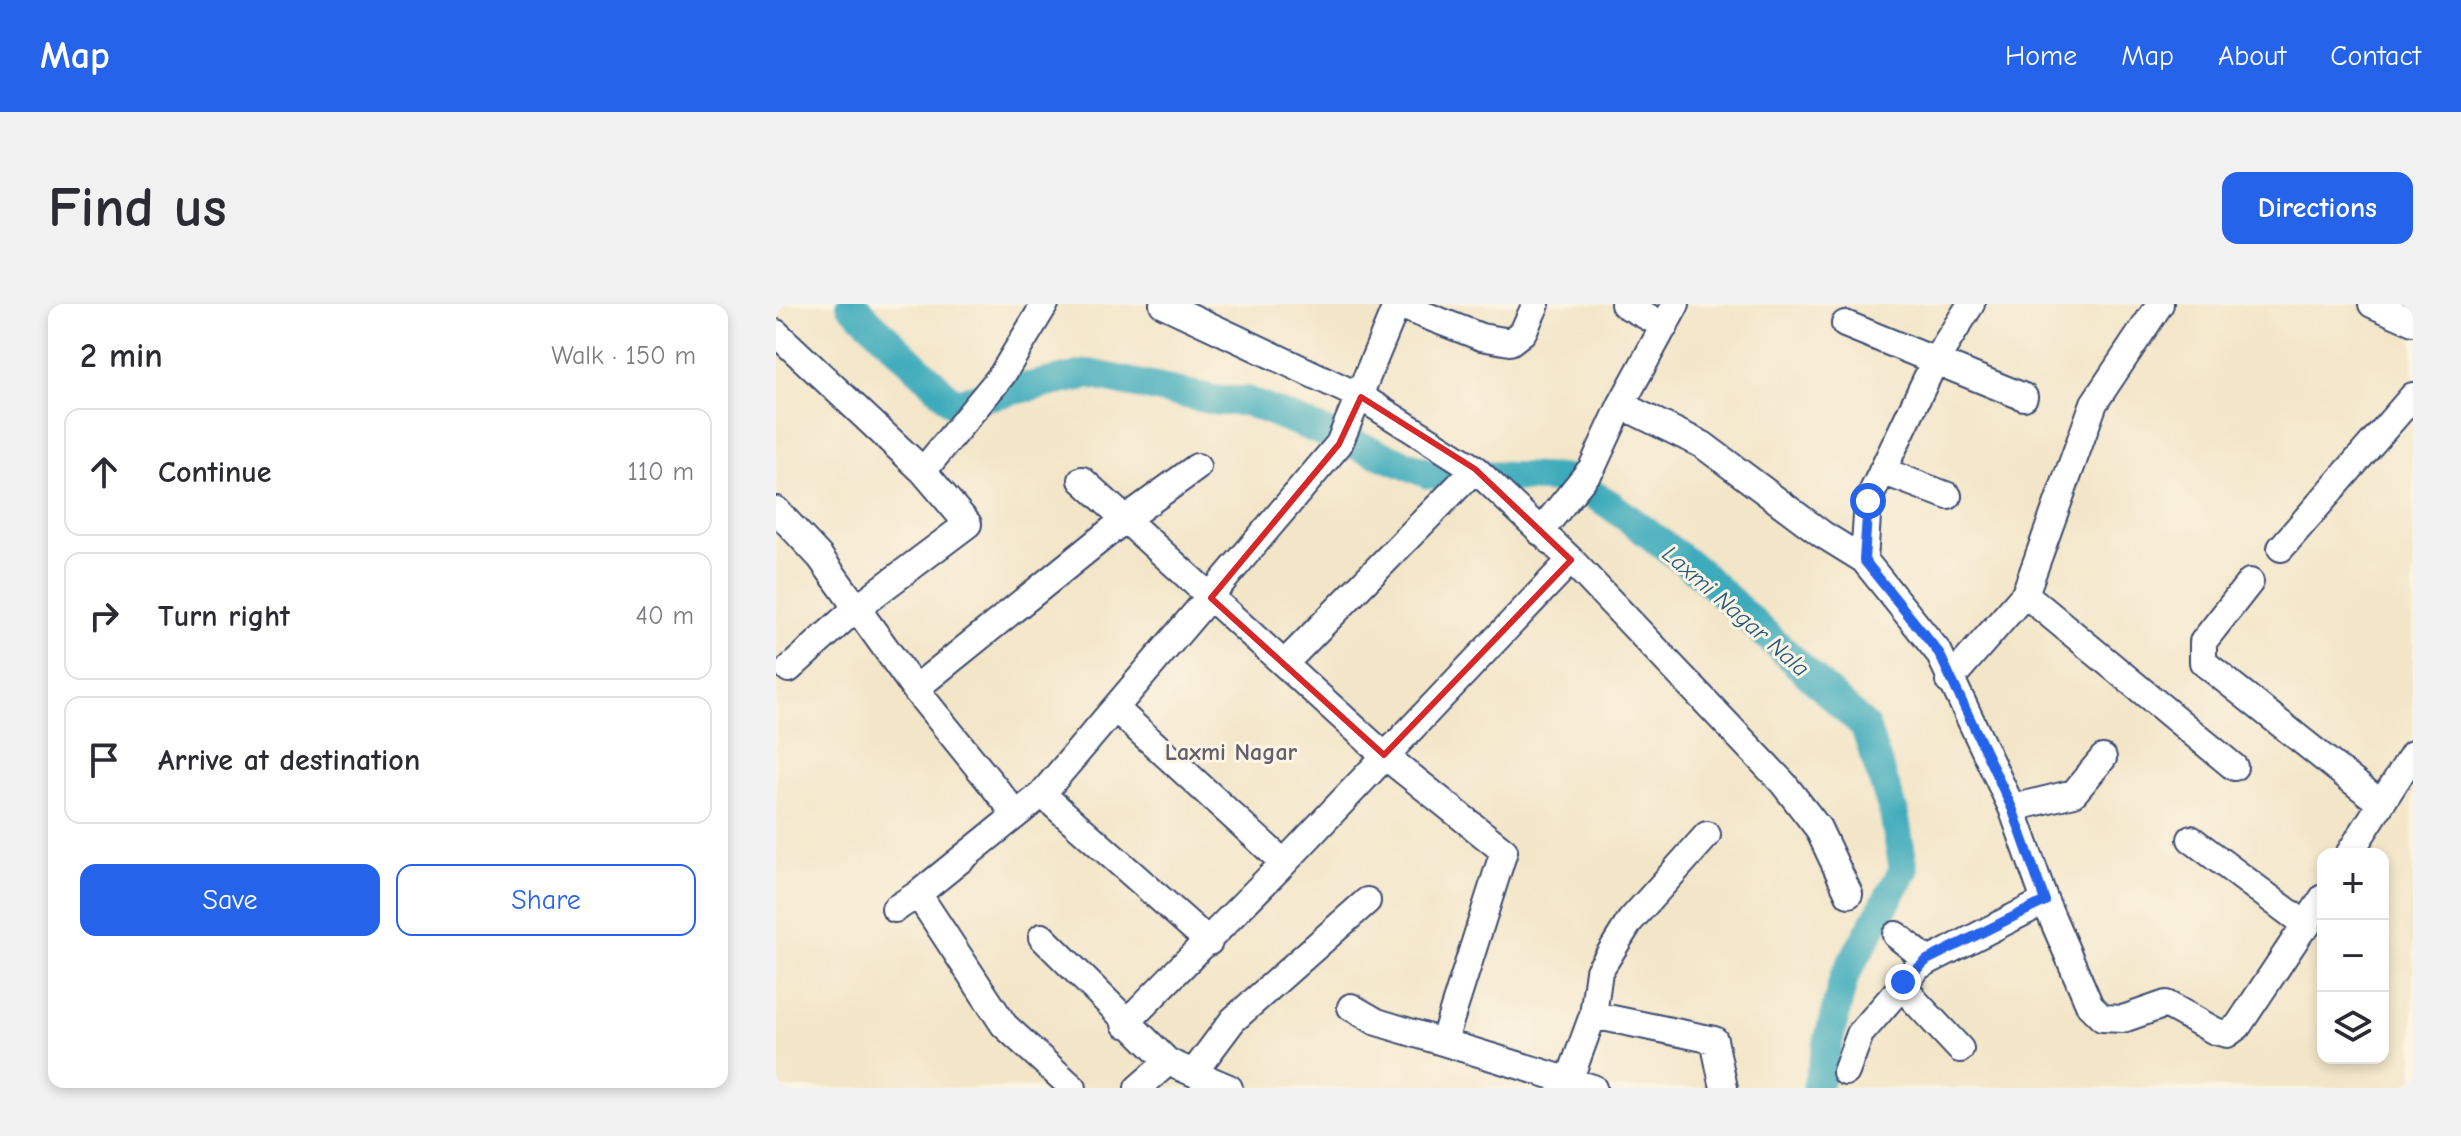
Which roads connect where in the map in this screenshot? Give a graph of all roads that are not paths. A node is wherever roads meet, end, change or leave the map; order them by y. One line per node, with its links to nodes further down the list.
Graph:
1 (1045, 304): 19 (street)
2 (1163, 304): 15 (street)
3 (1397, 304): 4 (street); 15 (street)
4 (1536, 304)
5 (1624, 304): 9 (street)
6 (1971, 304): 13 (street)
7 (2160, 304): 31 (street)
8 (2372, 304): 10 (street)
9 (1670, 315): 17 (street)
10 (2413, 322)
11 (1845, 324): 13 (street)
12 (776, 333): 19 (street)
13 (1935, 361): 16 (street); 20 (street)
14 (2413, 396): 27 (street)
15 (1361, 397): 21 (street); 32 (street)
16 (2024, 397)
17 (1621, 405): 26 (street); 29 (street)
18 (1197, 467): 25 (street)
19 (923, 471): 33 (street)
20 (1882, 471): 23 (street); 29 (street)
21 (1476, 479): 26 (street); 34 (street)
22 (1082, 480): 25 (street)
23 (1948, 496)
24 (776, 510): 33 (street)
25 (1124, 520): 32 (street); 37 (street)
26 (1540, 532): 28 (street)
27 (2281, 548)
28 (1571, 560): 40 (street); 52 (street)
29 (1864, 560): 36 (street)
30 (2250, 582): 44 (street)
31 (2025, 594): 36 (street); 42 (street)
32 (1211, 598): 34 (street); 38 (street)
33 (855, 609): 35 (street); 37 (street)
34 (1286, 662): 40 (street)
35 (789, 669)
36 (1949, 681): 45 (street)
37 (915, 689): 46 (street)
38 (1117, 710): 43 (street); 50 (street)
39 (2413, 754): 44 (street)
40 (1384, 755): 50 (street); 66 (street)
41 (2103, 758): 45 (street)
42 (2234, 767)
43 (1042, 794): 46 (street); 60 (street)
44 (2379, 802): 49 (street)
45 (2012, 808): 54 (street)
46 (1016, 814): 51 (street)
47 (1707, 835): 64 (street)
48 (2191, 839): 57 (street)
49 (2352, 848)
50 (1284, 863): 60 (street)
51 (918, 894): 56 (street); 72 (street)
52 (1849, 894)
53 (1367, 901): 69 (street)
54 (2045, 901): 57 (street); 61 (street)
55 (2317, 908): 57 (street)
56 (895, 909)
57 (2307, 926)
58 (1896, 935): 61 (street)
59 (1042, 937): 65 (street)
60 (1209, 942): 65 (street)
61 (1927, 960): 62 (street)
62 (1903, 982): 67 (street); 70 (street)
63 (1351, 1007): 66 (street)
64 (1593, 1015): 71 (street); 75 (street)
65 (1125, 1024): 68 (street)
66 (1444, 1040): 71 (street)
67 (1960, 1049)
68 (1168, 1062): 69 (street); 73 (street)
69 (1194, 1072): 74 (street)
70 (1846, 1072)
71 (1575, 1085)
72 (1073, 1088)
73 (1138, 1088)
74 (1229, 1088)
75 (1724, 1088)

